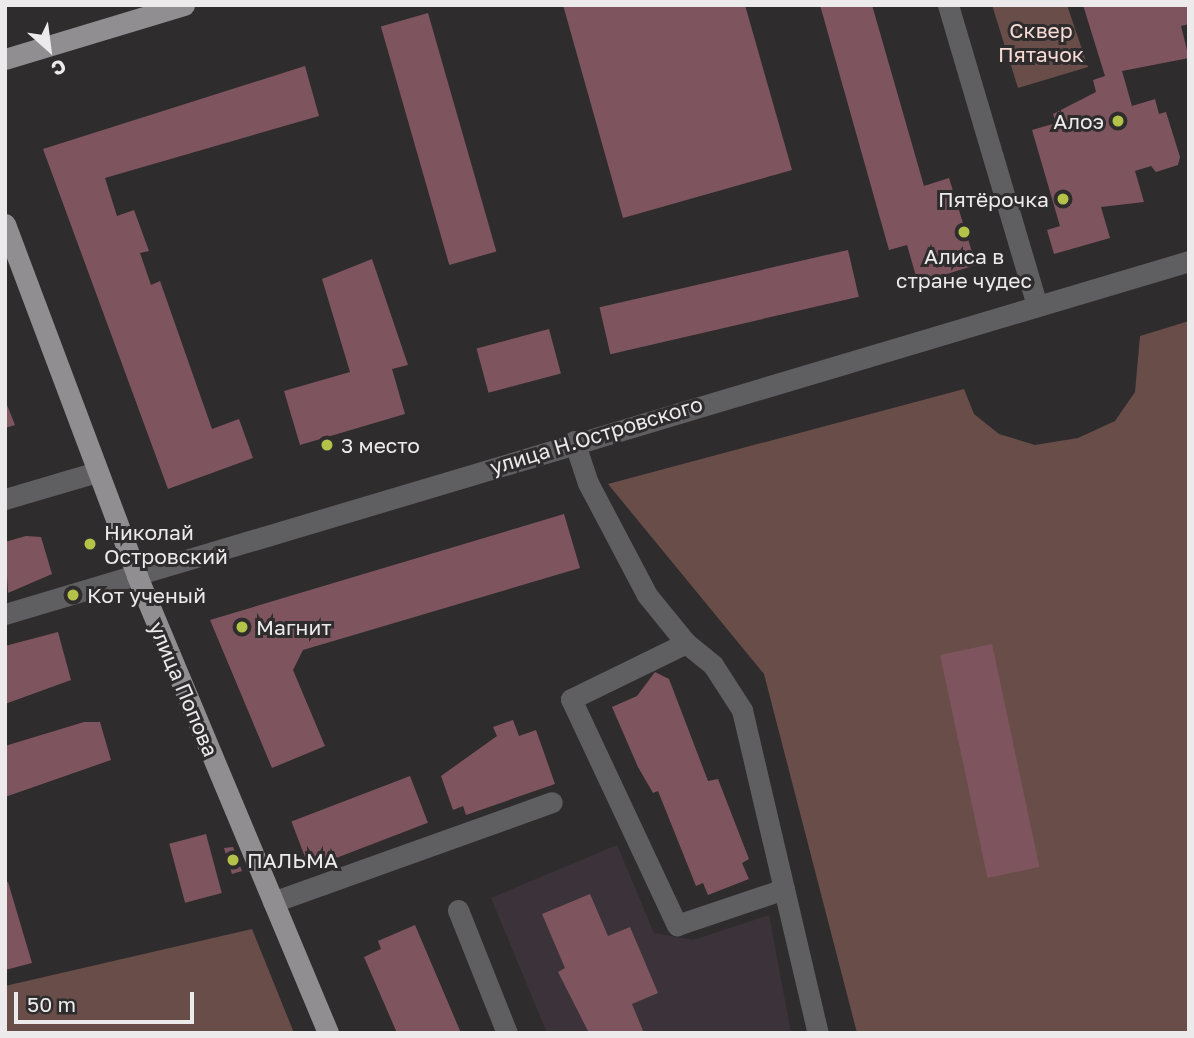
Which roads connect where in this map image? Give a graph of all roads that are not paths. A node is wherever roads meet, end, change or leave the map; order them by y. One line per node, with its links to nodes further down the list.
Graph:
1 (184, 5): 3 (main road)
2 (948, 5): 6 (street)
3 (5, 59)
4 (5, 224): 8 (main road, улица Попова)
5 (1189, 261): 6 (street, улица Н.Островского)
6 (1037, 305): 7 (street, улица Н.Островского)
7 (574, 442): 10 (street, улица Н.Островского); 12 (street)
8 (97, 472): 9 (street); 10 (main road, улица Попова)
9 (5, 499)
10 (137, 576): 11 (street, улица Н.Островского); 15 (main road, улица Попова)
11 (5, 614)
12 (686, 643): 14 (street); 14 (street)
13 (552, 802): 15 (street)
14 (784, 889): 19 (street)
15 (273, 902): 17 (main road, улица Попова)
16 (458, 910): 18 (street)
17 (328, 1033)
18 (507, 1033)
19 (818, 1033)

